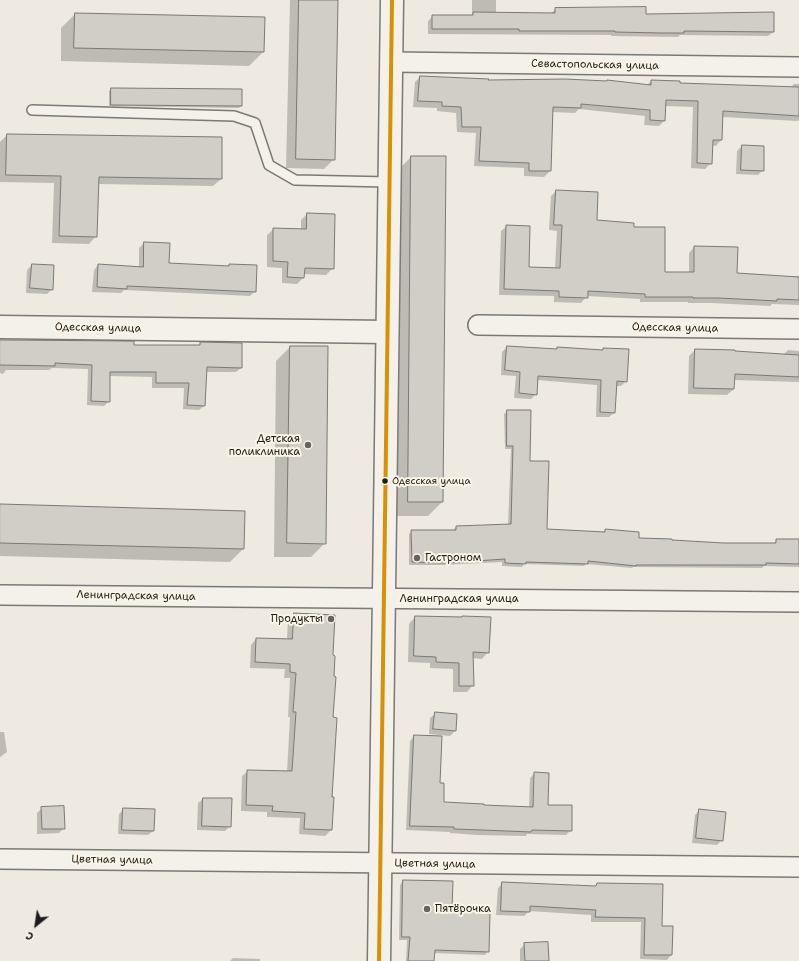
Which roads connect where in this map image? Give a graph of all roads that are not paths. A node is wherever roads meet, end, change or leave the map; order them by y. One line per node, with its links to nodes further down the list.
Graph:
1 (392, 0): 2 (main road)
2 (391, 62): 3 (street, Севастопольская улица); 5 (main road)
3 (799, 67)
4 (32, 110): 5 (lane)
5 (389, 182): 9 (main road)
6 (478, 325): 8 (street, Одесская улица)
7 (0, 327): 9 (main road, Одесская улица)
8 (799, 329)
9 (387, 332): 11 (main road)
10 (0, 595): 11 (street, Ленинградская улица)
11 (384, 599): 12 (street, Ленинградская улица); 14 (main road)
12 (799, 602)
13 (0, 859): 14 (street, Цветная улица)
14 (380, 863): 15 (street, Цветная улица); 16 (main road)
15 (799, 867)
16 (379, 961)

